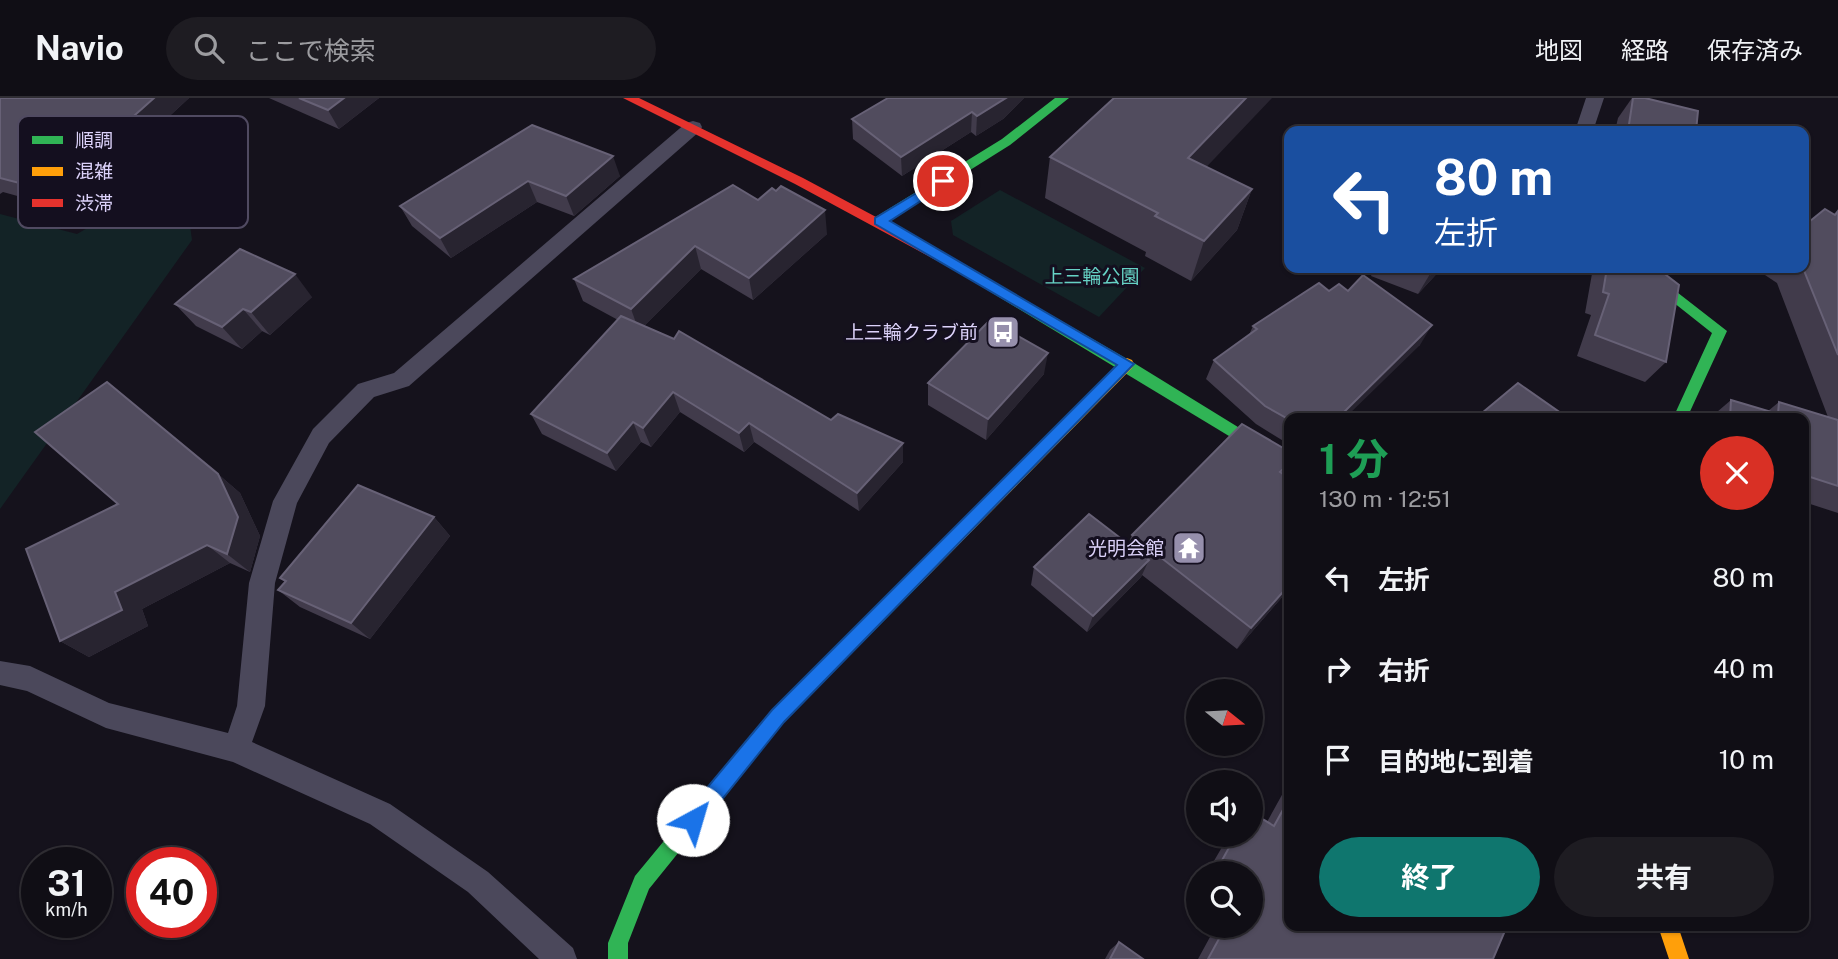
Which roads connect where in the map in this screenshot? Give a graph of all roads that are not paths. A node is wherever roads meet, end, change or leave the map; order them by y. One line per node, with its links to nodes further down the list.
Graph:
1 (629, 98): 5 (street)
2 (1062, 98): 6 (street)
3 (1595, 98): 4 (lane)
4 (1586, 126)
5 (693, 127): 6 (street); 12 (lane)
6 (880, 221): 8 (street)
7 (1643, 273): 9 (street)
8 (1127, 364): 10 (street); 15 (street)
9 (1682, 413)
10 (1284, 463)
11 (0, 673): 12 (lane)
12 (236, 749): 14 (lane)
13 (1670, 931): 16 (street)
14 (562, 959)
15 (618, 959)
16 (1679, 959)

